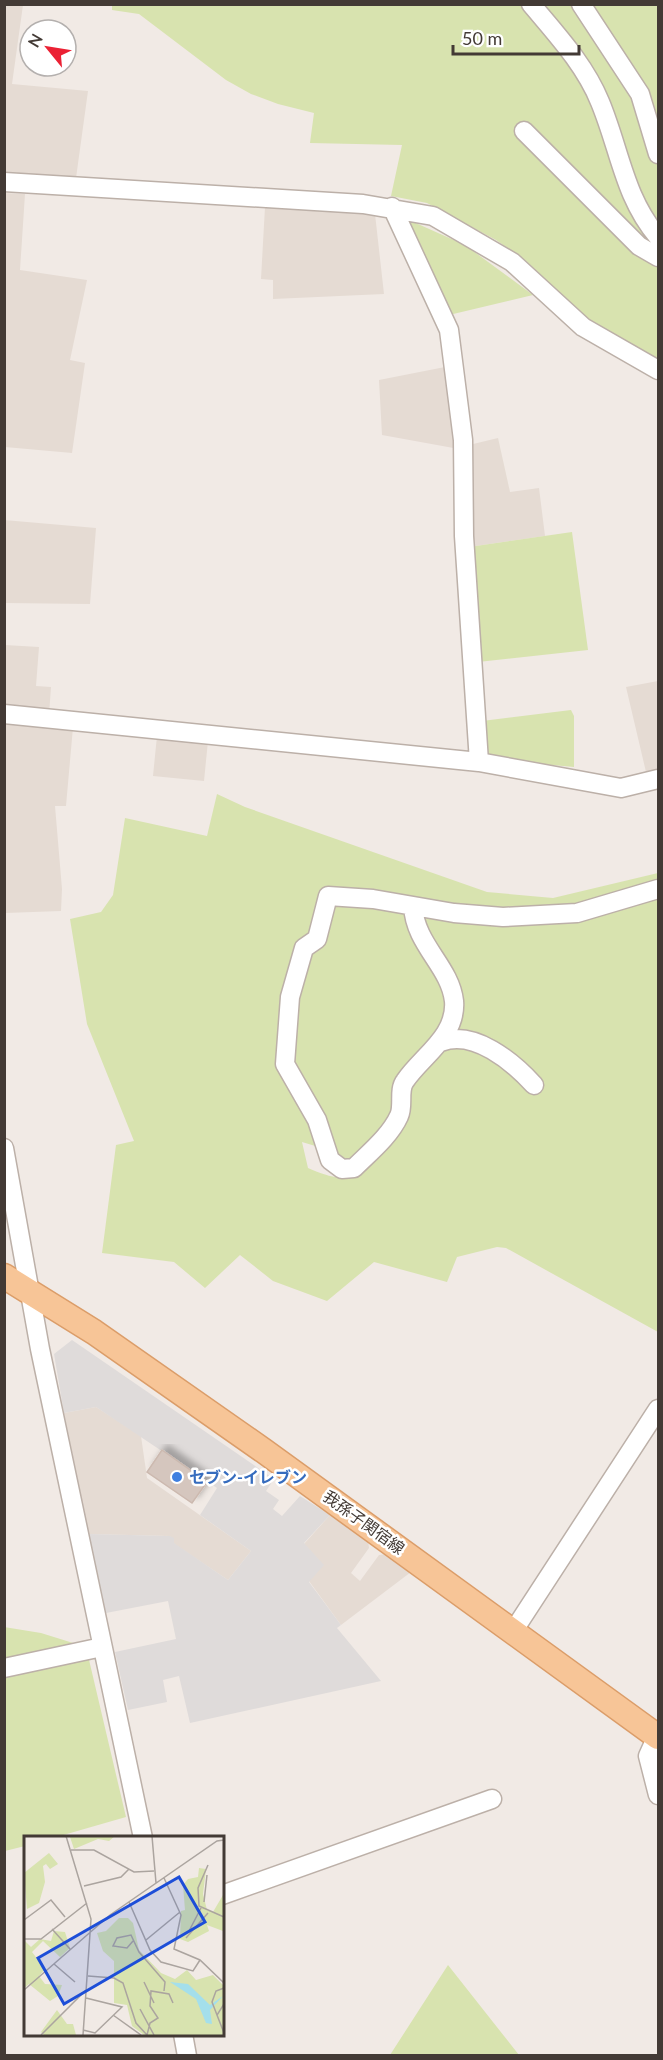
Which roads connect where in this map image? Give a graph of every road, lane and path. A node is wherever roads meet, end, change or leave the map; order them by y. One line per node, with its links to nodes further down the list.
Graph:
1 (531, 4): 7 (street)
2 (581, 4): 4 (street)
3 (524, 131): 8 (street)
4 (658, 154)
5 (4, 182): 6 (street)
6 (392, 207): 9 (street); 11 (street)
7 (658, 237)
8 (658, 257)
9 (658, 370)
10 (4, 714): 11 (street)
11 (479, 762): 12 (street)
12 (658, 779)
13 (658, 889): 14 (street)
14 (413, 906): 15 (street); 15 (street)
15 (441, 1042): 16 (street)
16 (534, 1085)
17 (4, 1148): 19 (street)
18 (4, 1276): 19 (main road, 我孫子関宿線)
19 (30, 1292): 21 (main road, 我孫子関宿線); 22 (street)
20 (658, 1409): 21 (street)
21 (514, 1630): 24 (main road, 我孫子関宿線)
22 (102, 1647): 23 (street); 27 (street)
23 (4, 1668)
24 (658, 1736): 25 (street)
25 (658, 1795)
26 (492, 1799): 28 (street)
27 (143, 1836)
28 (224, 1894)
29 (183, 2036): 30 (street)
30 (187, 2055)

